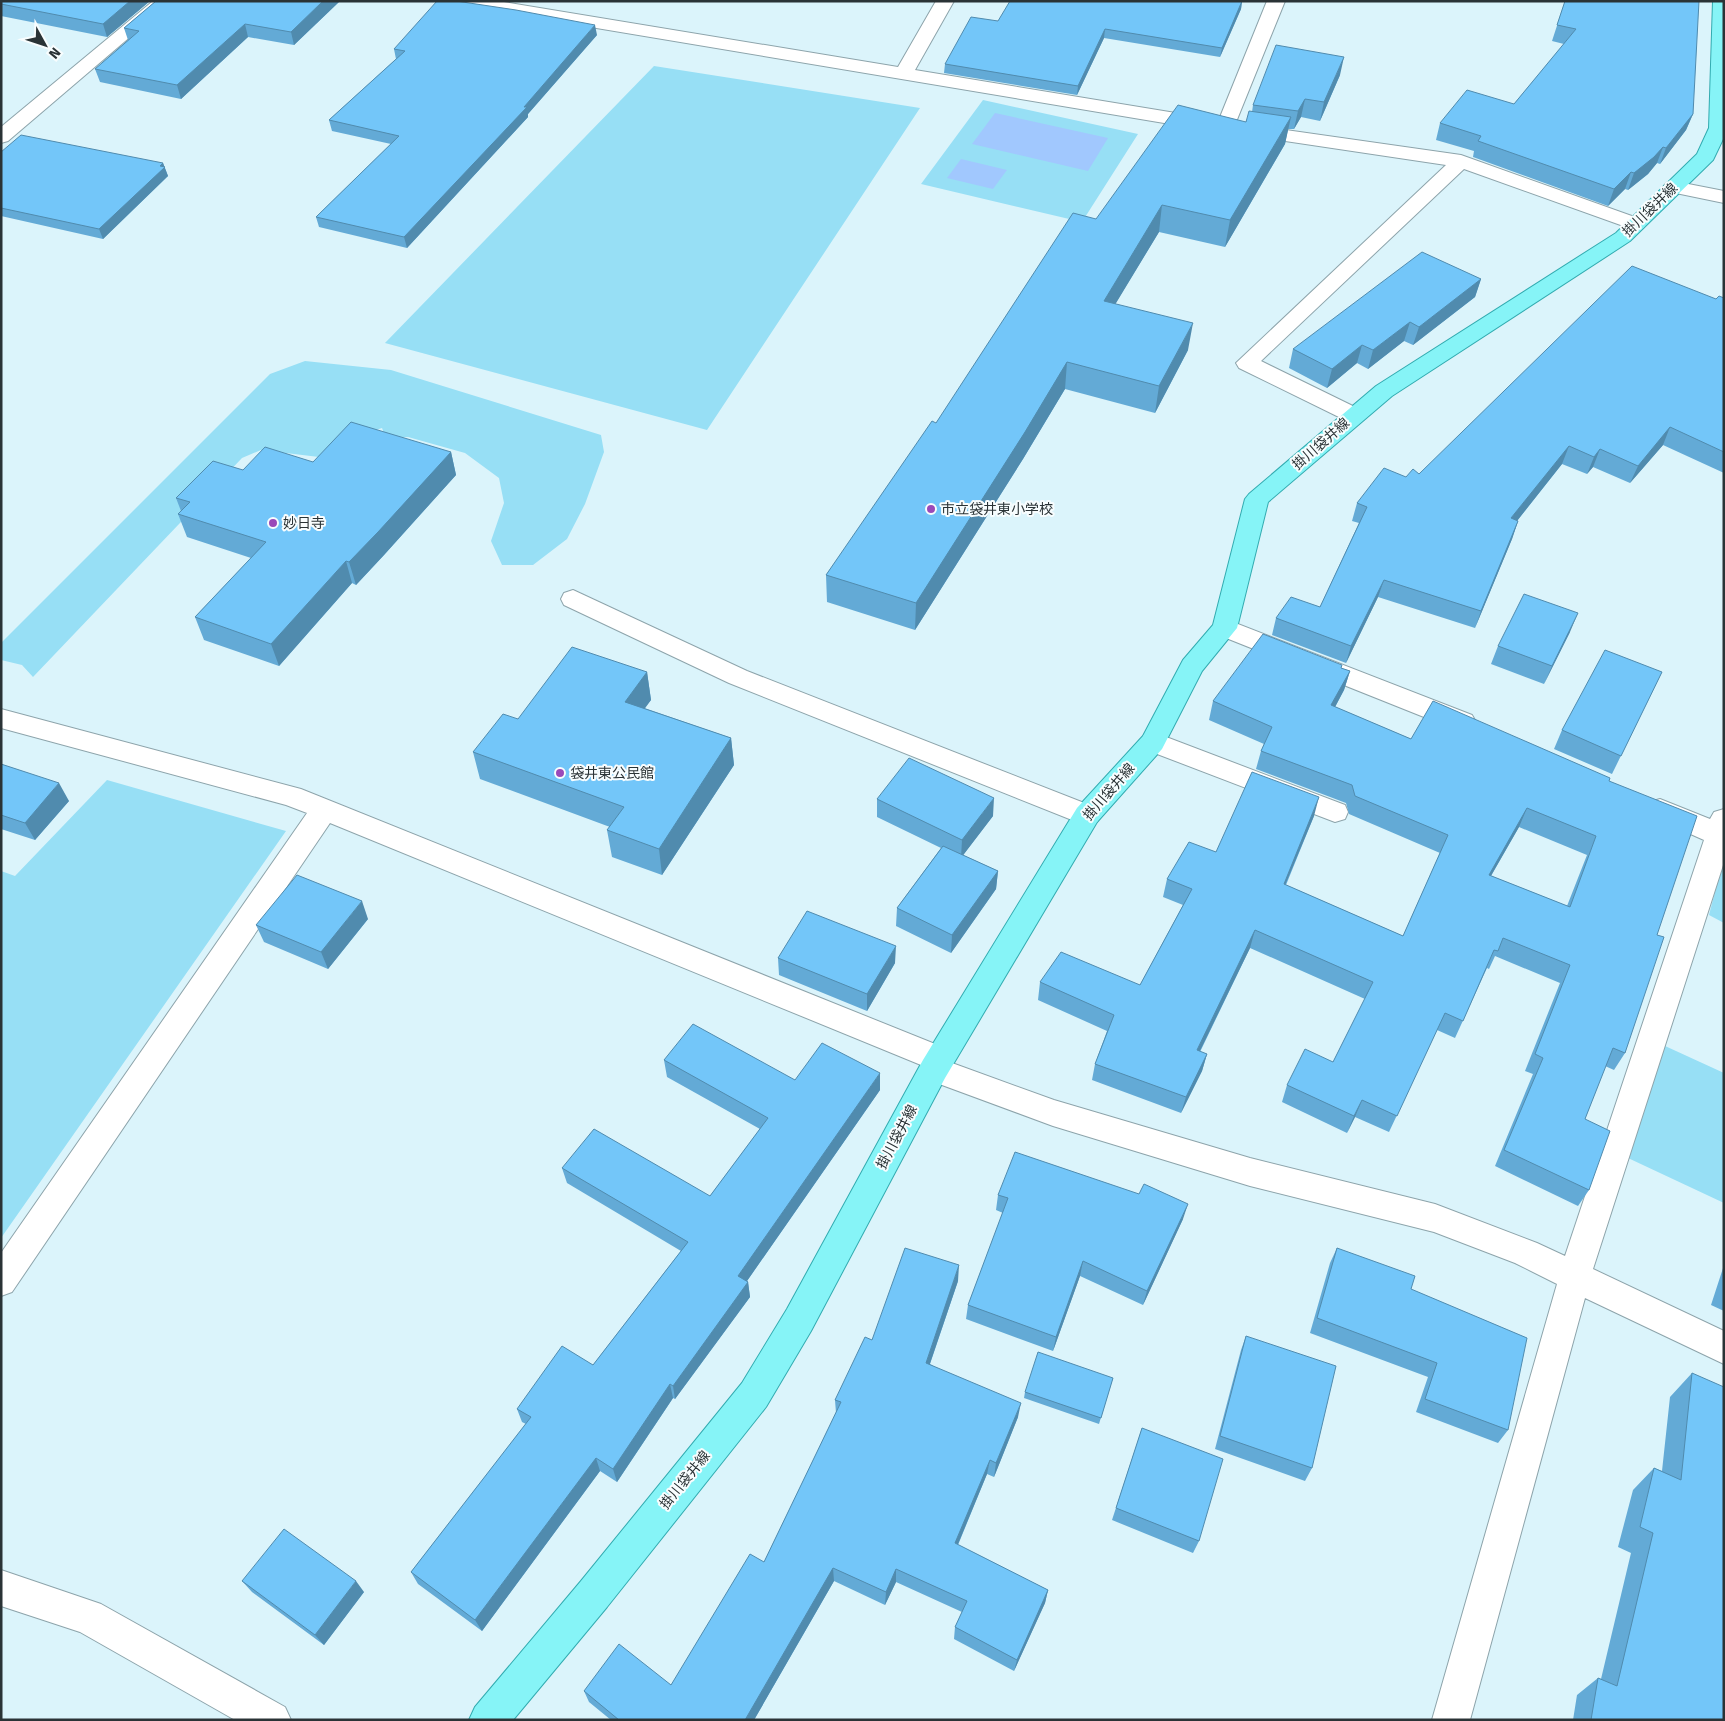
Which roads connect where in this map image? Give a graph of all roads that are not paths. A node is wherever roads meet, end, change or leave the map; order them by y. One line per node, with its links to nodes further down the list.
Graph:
1 (164, 1): 8 (street)
2 (465, 1): 6 (street)
3 (945, 1): 6 (street)
4 (1276, 1): 7 (street)
5 (1722, 1): 10 (main road, 掛川袋井線)
6 (904, 73): 7 (street)
7 (1225, 127): 9 (street)
8 (1, 137)
9 (1461, 161): 12 (street); 13 (street)
10 (1673, 187): 11 (street); 12 (main road, 掛川袋井線)
11 (1724, 197)
12 (1636, 224): 13 (main road, 掛川袋井線)
13 (1353, 415): 15 (main road, 掛川袋井線)
14 (573, 599): 22 (street)
15 (1225, 628): 17 (street); 18 (main road, 掛川袋井線)
16 (1, 718): 20 (street)
17 (1484, 731)
18 (1153, 742): 21 (street); 22 (main road, 掛川袋井線)
19 (1641, 801): 23 (street)
20 (325, 809): 24 (street); 26 (street)
21 (1335, 812)
22 (1087, 815): 24 (main road, 掛川袋井線)
23 (1722, 830): 25 (street)
24 (936, 1064): 25 (street); 30 (main road, 掛川袋井線)
25 (1575, 1276): 27 (street); 31 (street)
26 (1, 1282)
27 (1724, 1348)
28 (1, 1588): 29 (street)
29 (272, 1720)
30 (488, 1720)
31 (1452, 1720)

